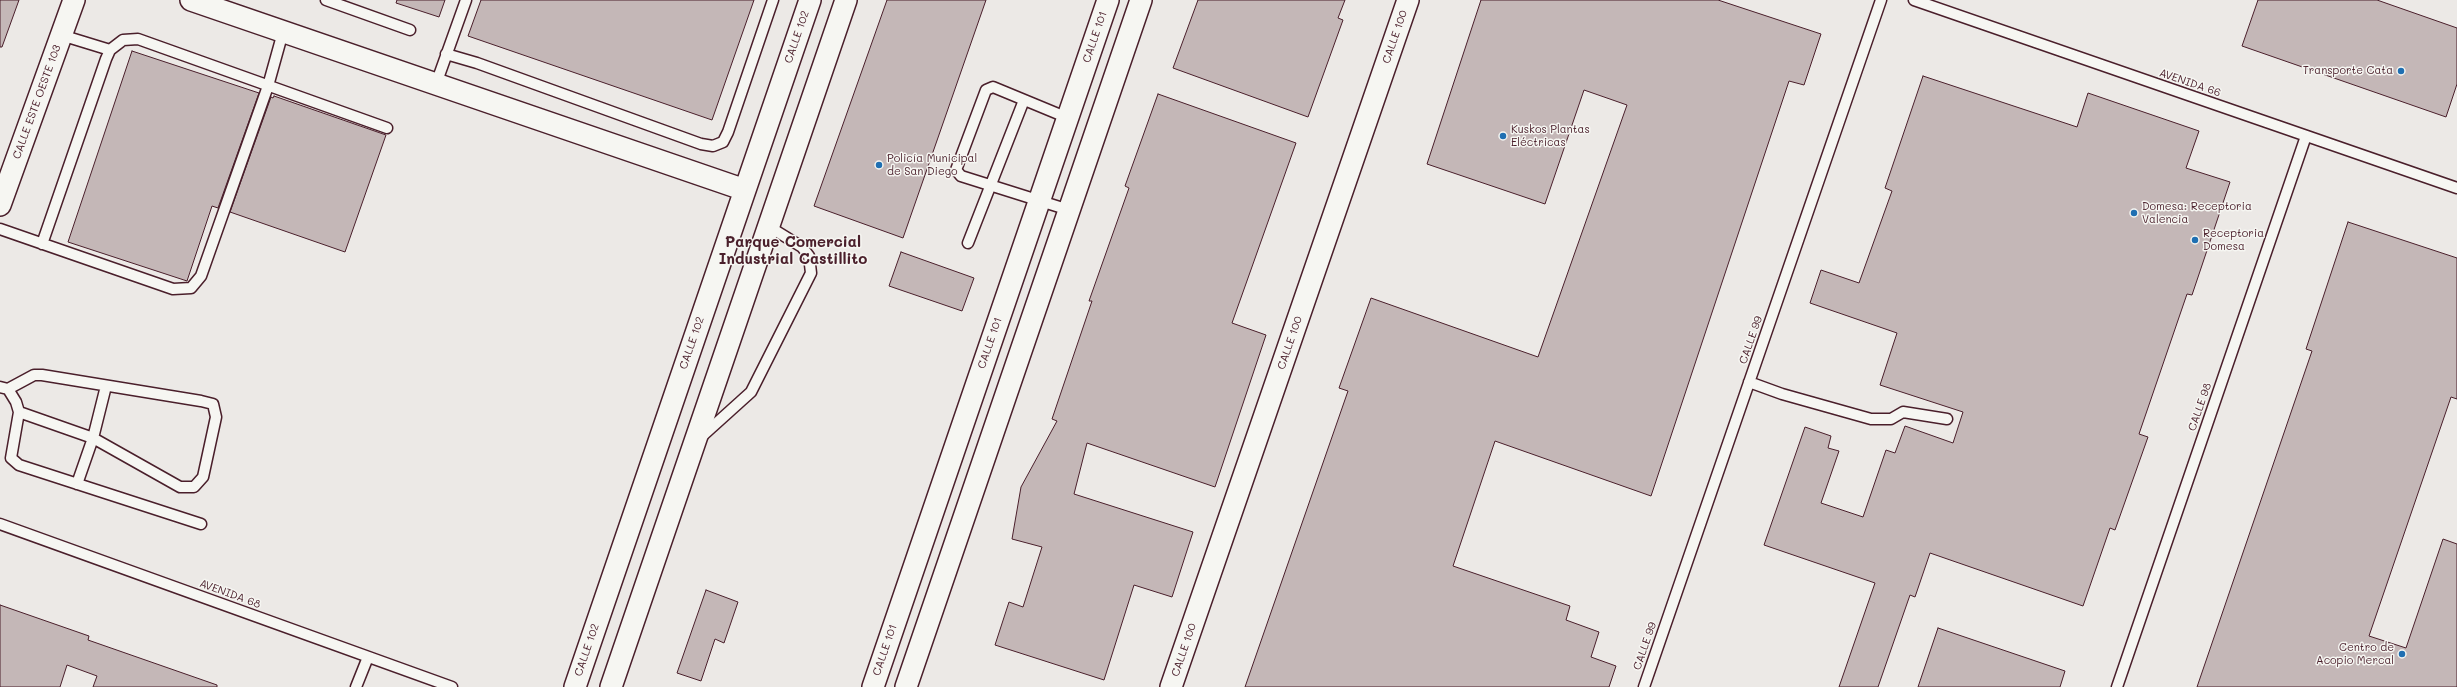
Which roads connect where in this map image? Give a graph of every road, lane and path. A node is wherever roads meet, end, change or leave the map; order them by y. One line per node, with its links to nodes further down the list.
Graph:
1 (74, 0): 15 (street, CALLE ESTE OESTE 103)
2 (191, 0): 14 (street)
3 (326, 0): 13 (lane)
4 (466, 0): 17 (lane)
5 (773, 0): 17 (lane)
6 (810, 0): 26 (street, CALLE 102)
7 (846, 0): 30 (street)
8 (1108, 0): 21 (street, CALLE 101)
9 (1141, 0): 29 (street)
10 (1408, 0): 51 (street, CALLE 100)
11 (1881, 0): 34 (lane, CALLE 99)
12 (1914, 0): 23 (lane, AVENIDA 66)
13 (410, 30)
14 (283, 32): 18 (street); 19 (lane)
15 (62, 35): 16 (lane); 28 (street, CALLE ESTE OESTE 103)
16 (110, 50): 19 (lane); 33 (lane)
17 (446, 54): 18 (lane)
18 (436, 84): 26 (street)
19 (268, 86): 22 (lane); 33 (lane)
20 (1024, 100): 21 (lane); 24 (lane); 24 (lane)
21 (1068, 118): 27 (street, CALLE 101)
22 (387, 128)
23 (2306, 136): 25 (lane, AVENIDA 66); 53 (lane, CALLE 98)
24 (991, 185): 27 (lane); 32 (lane)
25 (2457, 188)
26 (745, 190): 47 (street, CALLE 102)
27 (1040, 200): 29 (lane); 49 (street, CALLE 101)
28 (0, 205)
29 (1069, 210): 50 (street)
30 (768, 226): 40 (street); 40 (lane)
31 (0, 229): 33 (lane)
32 (968, 242)
33 (42, 244)
34 (1749, 382): 38 (lane); 52 (lane, CALLE 99)
35 (106, 386): 36 (lane); 39 (lane); 39 (lane)
36 (4, 388): 37 (lane)
37 (19, 412): 39 (lane); 41 (lane)
38 (1947, 419)
39 (93, 438): 41 (lane)
40 (694, 444): 48 (street)
41 (77, 484): 43 (lane)
42 (0, 524): 44 (lane, AVENIDA 68)
43 (201, 524)
44 (368, 657): 45 (lane); 46 (lane, AVENIDA 68)
45 (356, 687)
46 (452, 687)
47 (575, 687)
48 (611, 687)
49 (873, 687)
50 (906, 687)
51 (1171, 687)
52 (1644, 687)
53 (2117, 687)

